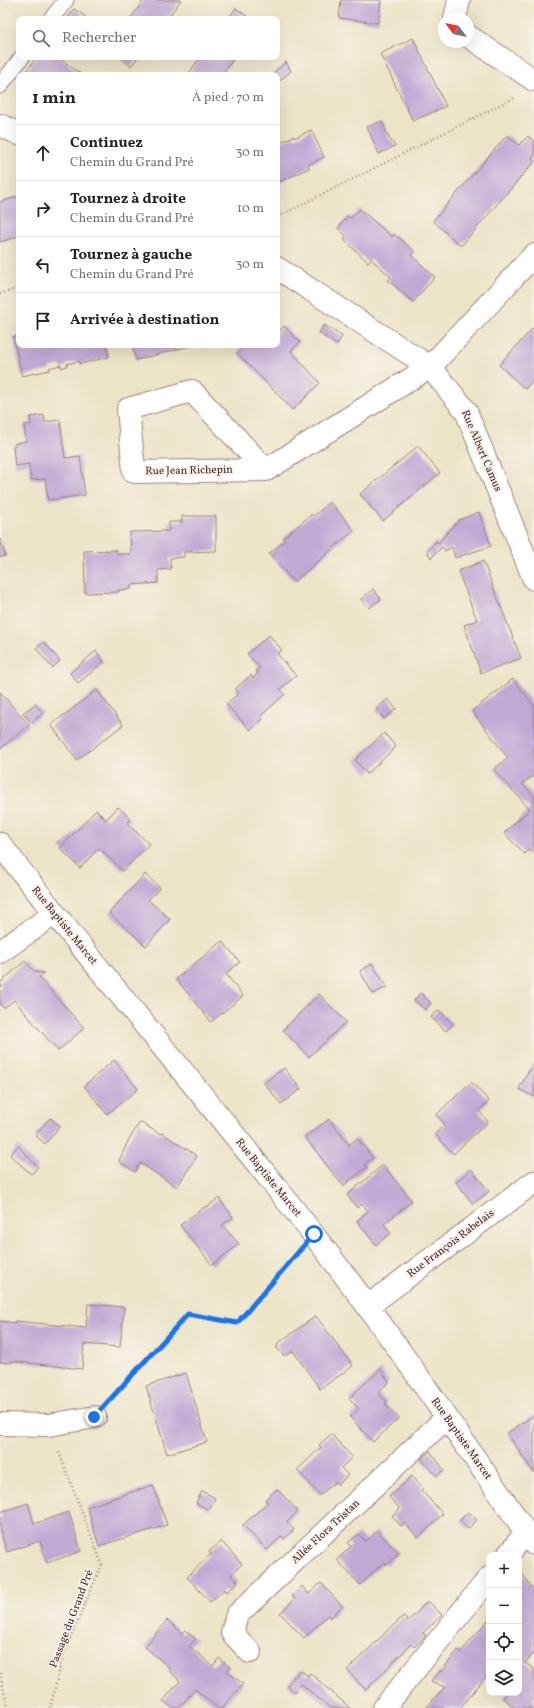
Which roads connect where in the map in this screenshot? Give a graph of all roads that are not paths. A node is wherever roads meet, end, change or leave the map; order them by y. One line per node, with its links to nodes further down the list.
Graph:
1 (66, 0): 4 (lane)
2 (459, 0): 3 (street)
3 (456, 12)
4 (53, 16)
5 (474, 41): 8 (street)
6 (20, 60): 7 (lane)
7 (0, 86)
8 (527, 88)
9 (0, 125): 10 (street)
10 (16, 133)
11 (534, 255): 13 (street)
12 (280, 270): 13 (street, Rue Albert Camus)
13 (430, 367): 14 (street); 15 (street, Rue Albert Camus)
14 (266, 470): 14 (street, Rue Jean Richepin)
15 (534, 579)
16 (0, 844): 17 (street, Rue Baptiste Marcet)
17 (54, 914): 18 (street); 20 (street, Rue Baptiste Marcet)
18 (0, 952)
19 (534, 1182): 20 (street, Rue François Rabelais)
20 (368, 1306): 22 (street, Rue Baptiste Marcet)
21 (94, 1417): 23 (street)
22 (446, 1418): 24 (street, Rue Baptiste Marcet); 27 (street, Allée Flora Tristan)
23 (0, 1424)
24 (530, 1538): 25 (street)
25 (512, 1552)
26 (486, 1582): 28 (street)
27 (250, 1652)
28 (384, 1708)

